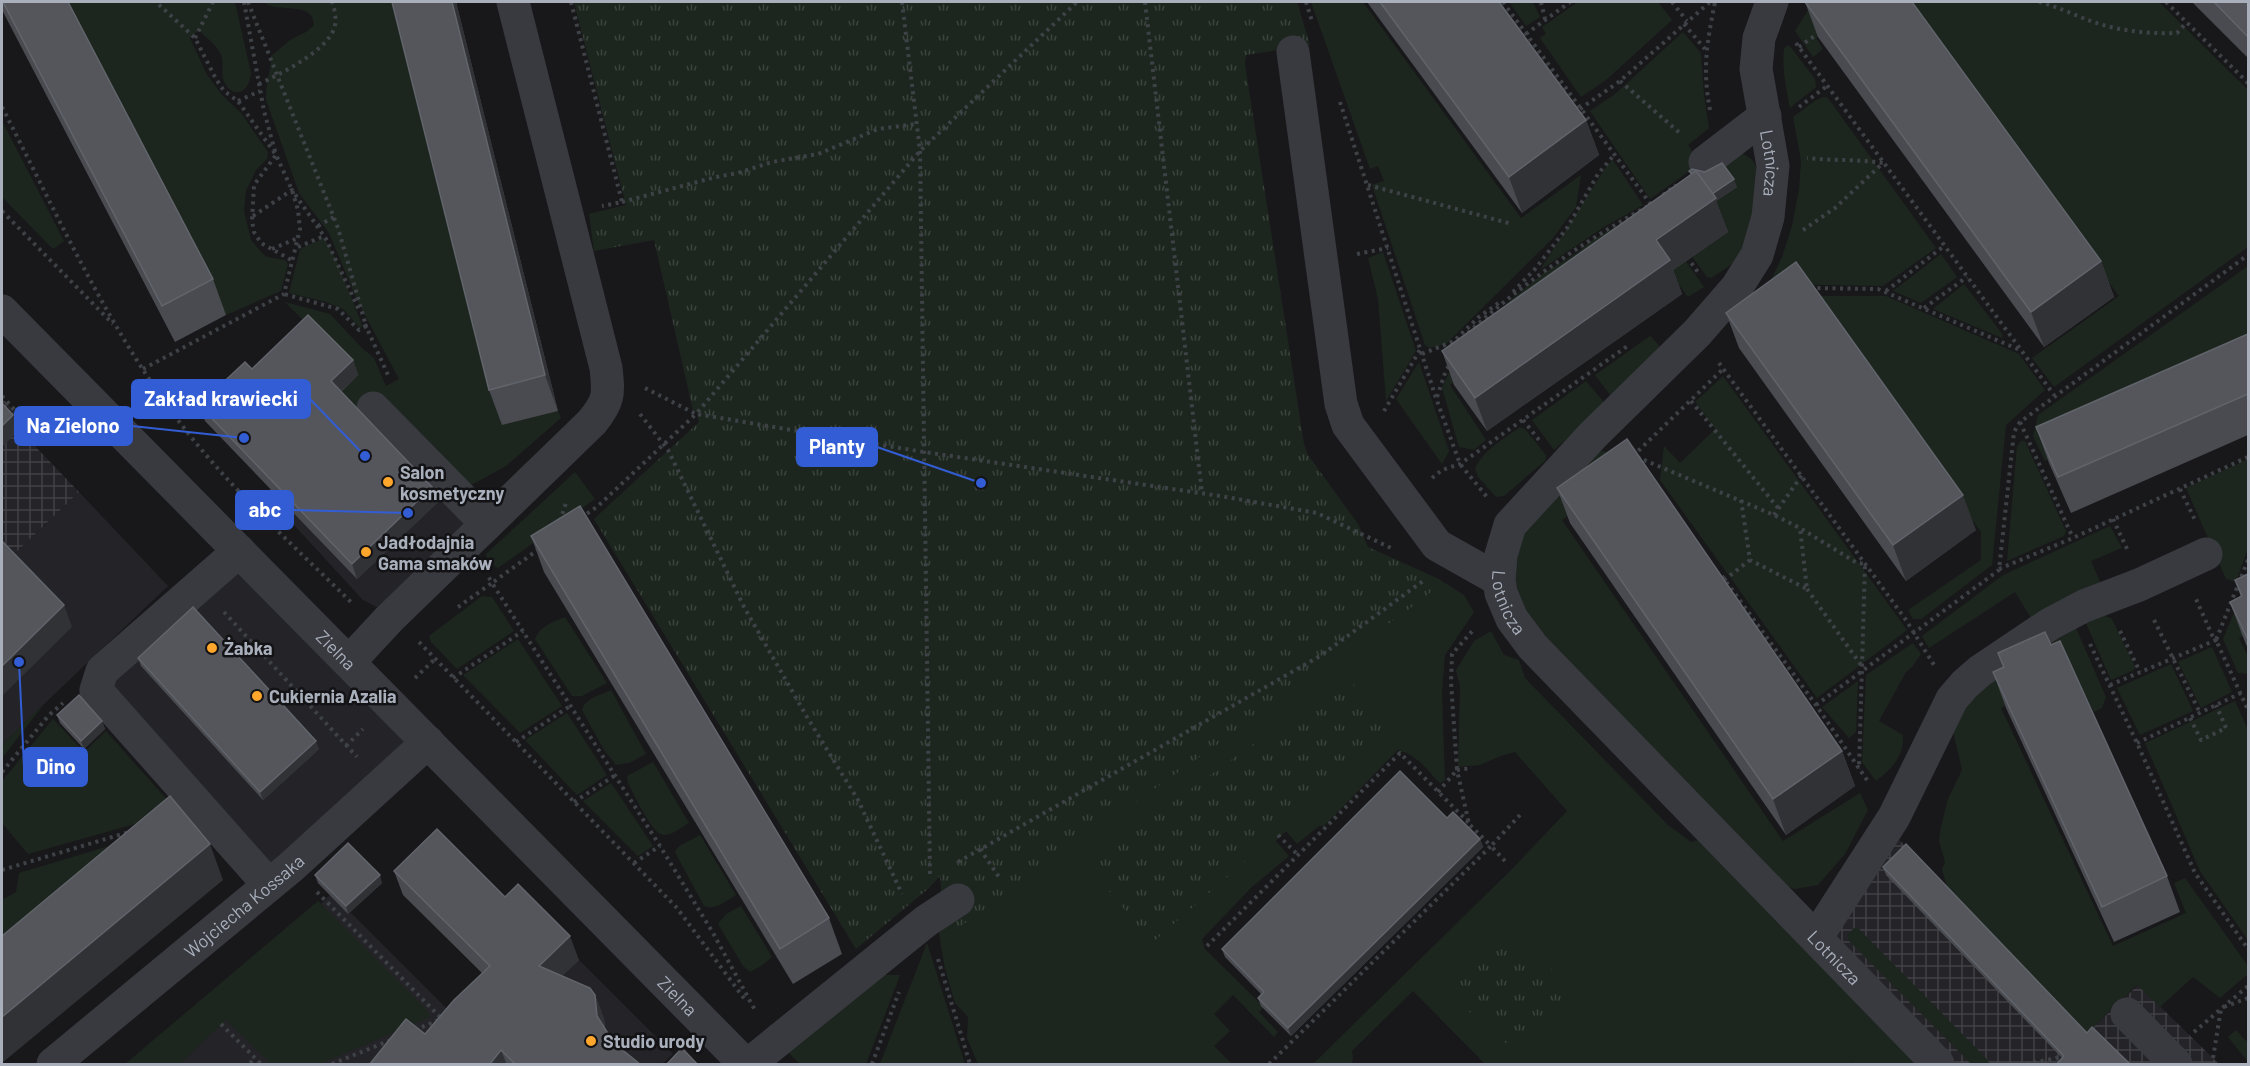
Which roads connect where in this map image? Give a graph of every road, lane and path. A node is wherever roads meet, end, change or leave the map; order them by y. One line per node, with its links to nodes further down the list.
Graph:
1 (156, 2): 26 (path)
2 (213, 2): 26 (path)
3 (246, 2): 31 (path); 34 (path)
4 (332, 2): 31 (path)
5 (513, 2): 52 (street)
6 (571, 2): 55 (path)
7 (902, 2): 43 (path)
8 (1077, 2): 44 (path)
9 (1145, 2): 107 (path)
10 (1306, 2): 22 (path)
11 (1503, 2): 25 (path)
12 (1540, 2): 20 (path)
13 (1570, 2): 20 (path)
14 (1672, 2): 23 (path)
15 (1710, 2): 23 (path)
16 (1715, 2): 29 (path)
17 (1772, 2): 41 (street, Lotnicza)
18 (2039, 2): 21 (path)
19 (2166, 2): 21 (path)
20 (1545, 20): 25 (path)
21 (2187, 22): 33 (path)
22 (1313, 23)
23 (1685, 23): 29 (path); 32 (path)
24 (1826, 28): 28 (path)
25 (1526, 34): 40 (path)
26 (195, 38): 38 (path)
27 (1794, 40): 28 (path)
28 (1799, 47): 35 (path)
29 (1706, 49): 42 (path)
30 (1293, 52): 99 (street)
31 (277, 76): 34 (path); 60 (path)
32 (1620, 81): 40 (path); 48 (path)
33 (2248, 83)
34 (259, 84): 36 (path)
35 (1827, 86): 41 (path); 49 (path)
36 (260, 91): 38 (path); 45 (path)
37 (1339, 99): 51 (path)
38 (238, 101): 45 (path)
39 (2, 107): 81 (path)
40 (1580, 109): 46 (path)
41 (1780, 112): 48 (street); 82 (street, Lotnicza)
42 (1711, 115)
43 (916, 124): 44 (path); 55 (path)
44 (920, 151): 96 (path); 100 (path)
45 (276, 155): 53 (path); 59 (path)
46 (1614, 155): 56 (path); 77 (path)
47 (1805, 158): 49 (path)
48 (1705, 162)
49 (1883, 163): 63 (path); 66 (path)
50 (1677, 184): 54 (path)
51 (1368, 185): 61 (path); 85 (path)
52 (560, 186): 55 (path); 113 (street)
53 (292, 190): 59 (path); 62 (path); 65 (path)
54 (1675, 192)
55 (622, 202)
56 (1650, 205): 58 (path); 77 (path)
57 (2, 211): 81 (path)
58 (1656, 213)
59 (253, 216): 68 (path)
60 (334, 218): 62 (path); 80 (path)
61 (1512, 224)
62 (318, 226): 64 (path)
63 (1795, 235)
64 (324, 236): 67 (path); 80 (path)
65 (299, 238): 67 (path); 68 (path)
66 (1944, 246): 72 (path); 75 (path)
67 (297, 248): 71 (path)
68 (271, 249): 71 (path)
69 (1685, 254): 73 (path)
70 (2248, 255): 92 (path)
71 (293, 261): 76 (path)
72 (1967, 277): 78 (path); 86 (path)
73 (1703, 279)
74 (1809, 288): 75 (path)
75 (1885, 291): 78 (path)
76 (284, 294): 80 (path); 89 (path)
77 (1511, 295): 83 (path); 87 (path)
78 (1924, 309): 86 (path)
79 (2, 311): 120 (street, Zielna)
80 (366, 326): 91 (path)
81 (116, 327): 89 (path)
82 (1698, 333): 90 (path); 115 (street, Lotnicza)
83 (1466, 335)
84 (1634, 341): 103 (path)
85 (1421, 348): 87 (path); 99 (path)
86 (2021, 351): 92 (path)
87 (1422, 354): 93 (path)
88 (1453, 359): 93 (path)
89 (143, 369): 109 (path)
90 (1723, 369): 94 (path); 105 (path)
91 (392, 383)
92 (2054, 395): 97 (path)
93 (1436, 398): 103 (path)
94 (1691, 401): 101 (path); 110 (path)
95 (373, 408): 113 (street)
96 (696, 414): 98 (path); 100 (path)
97 (2020, 422): 117 (path); 128 (path)
98 (663, 445): 114 (path); 183 (path)
99 (1366, 447): 123 (street)
100 (924, 452): 107 (path); 185 (path)
101 (1634, 455): 104 (path); 108 (path)
102 (2248, 457): 112 (path)
103 (1460, 464): 115 (path)
104 (1641, 465)
105 (1802, 475): 110 (path); 126 (path)
106 (278, 485): 109 (path)
107 (1202, 493): 121 (path)
108 (1741, 500): 111 (path); 124 (path)
109 (253, 507): 134 (path)
110 (1778, 508): 111 (path)
111 (1774, 514): 116 (path)
112 (2113, 519): 117 (path); 119 (path)
113 (487, 524): 134 (street)
114 (573, 524)
115 (1510, 525): 123 (street); 130 (street, Lotnicza)
116 (1800, 528): 126 (path); 132 (path)
117 (2073, 538): 128 (path)
118 (546, 543): 137 (path)
119 (2124, 545)
120 (238, 551): 142 (street, Zielna); 145 (street)
121 (1398, 551)
122 (2206, 554): 151 (street)
123 (1458, 558): 130 (street)
124 (1750, 560): 131 (path); 132 (path)
125 (2248, 560): 140 (path)
126 (1865, 564): 138 (path); 143 (path)
127 (1717, 570): 131 (path)
128 (1998, 570): 138 (path)
129 (1429, 576): 175 (path)
130 (1500, 580): 186 (street, Lotnicza)
131 (1724, 580): 152 (path)
132 (1807, 589): 143 (path)
133 (2202, 615): 140 (path)
134 (389, 619): 142 (street); 148 (path)
135 (2116, 622): 147 (path)
136 (1481, 623): 163 (path)
137 (523, 631): 148 (path); 154 (path)
138 (1913, 633): 146 (path); 151 (path)
139 (2160, 634): 141 (path)
140 (2216, 640): 141 (path); 150 (path)
141 (2172, 659): 147 (path); 156 (path)
142 (349, 662): 158 (street, Zielna)
143 (1862, 666): 146 (path)
144 (2101, 668): 149 (path)
145 (102, 670): 164 (path); 181 (street)
146 (1862, 672): 152 (path); 162 (path)
147 (2140, 672): 149 (path)
148 (453, 678): 159 (path)
149 (2110, 685): 160 (path)
150 (2241, 693): 153 (path); 155 (path)
151 (1956, 694): 186 (street)
152 (1816, 705): 162 (path)
153 (2216, 705): 156 (path); 157 (path)
154 (570, 706): 159 (path); 165 (path)
155 (2248, 710)
156 (2200, 713): 157 (path)
157 (2190, 718): 160 (path)
158 (428, 742): 181 (street, Wojciecha Kossaka); 207 (street, Zielna)
159 (516, 742): 168 (path)
160 (2137, 743): 188 (path)
161 (1472, 768): 163 (path)
162 (1859, 769): 166 (path)
163 (1457, 770): 167 (path); 170 (path)
164 (2, 772)
165 (614, 776): 168 (path); 173 (path)
166 (1870, 784)
167 (1438, 792): 170 (path); 176 (path)
168 (574, 802): 178 (path)
169 (1520, 815): 174 (path)
170 (1469, 824): 174 (path)
171 (133, 831): 180 (path)
172 (1278, 835): 176 (path)
173 (660, 846): 178 (path); 193 (path)
174 (1491, 846): 177 (path); 210 (path)
175 (980, 849): 179 (path); 182 (path)
176 (1298, 855): 187 (path)
177 (1505, 861)
178 (634, 863): 193 (path)
179 (954, 864)
180 (2, 870)
181 (280, 876): 195 (path); 204 (street, Wojciecha Kossaka)
182 (999, 877)
183 (903, 896)
184 (958, 900): 185 (street)
185 (926, 921): 200 (street); 209 (path)
186 (1816, 938): 211 (street, Lotnicza)
187 (1207, 946)
188 (2248, 949)
189 (2248, 986): 192 (path)
190 (2248, 998): 192 (path)
191 (765, 1006): 193 (path)
192 (2221, 1008): 214 (path)
193 (754, 1012): 200 (path)
194 (2127, 1014): 213 (street)
195 (441, 1019): 197 (path); 198 (path)
196 (221, 1024): 202 (path)
197 (448, 1026)
198 (409, 1032)
199 (398, 1037): 206 (path)
200 (774, 1043): 208 (street)
201 (2068, 1052): 212 (path)
202 (255, 1059): 203 (path); 205 (path)
203 (250, 1063)
204 (53, 1065)
205 (261, 1065)
206 (332, 1065)
207 (744, 1065)
208 (749, 1065)
209 (970, 1065)
210 (1269, 1065)
211 (1938, 1065)
212 (2026, 1065)
213 (2176, 1065)
214 (2212, 1065)

